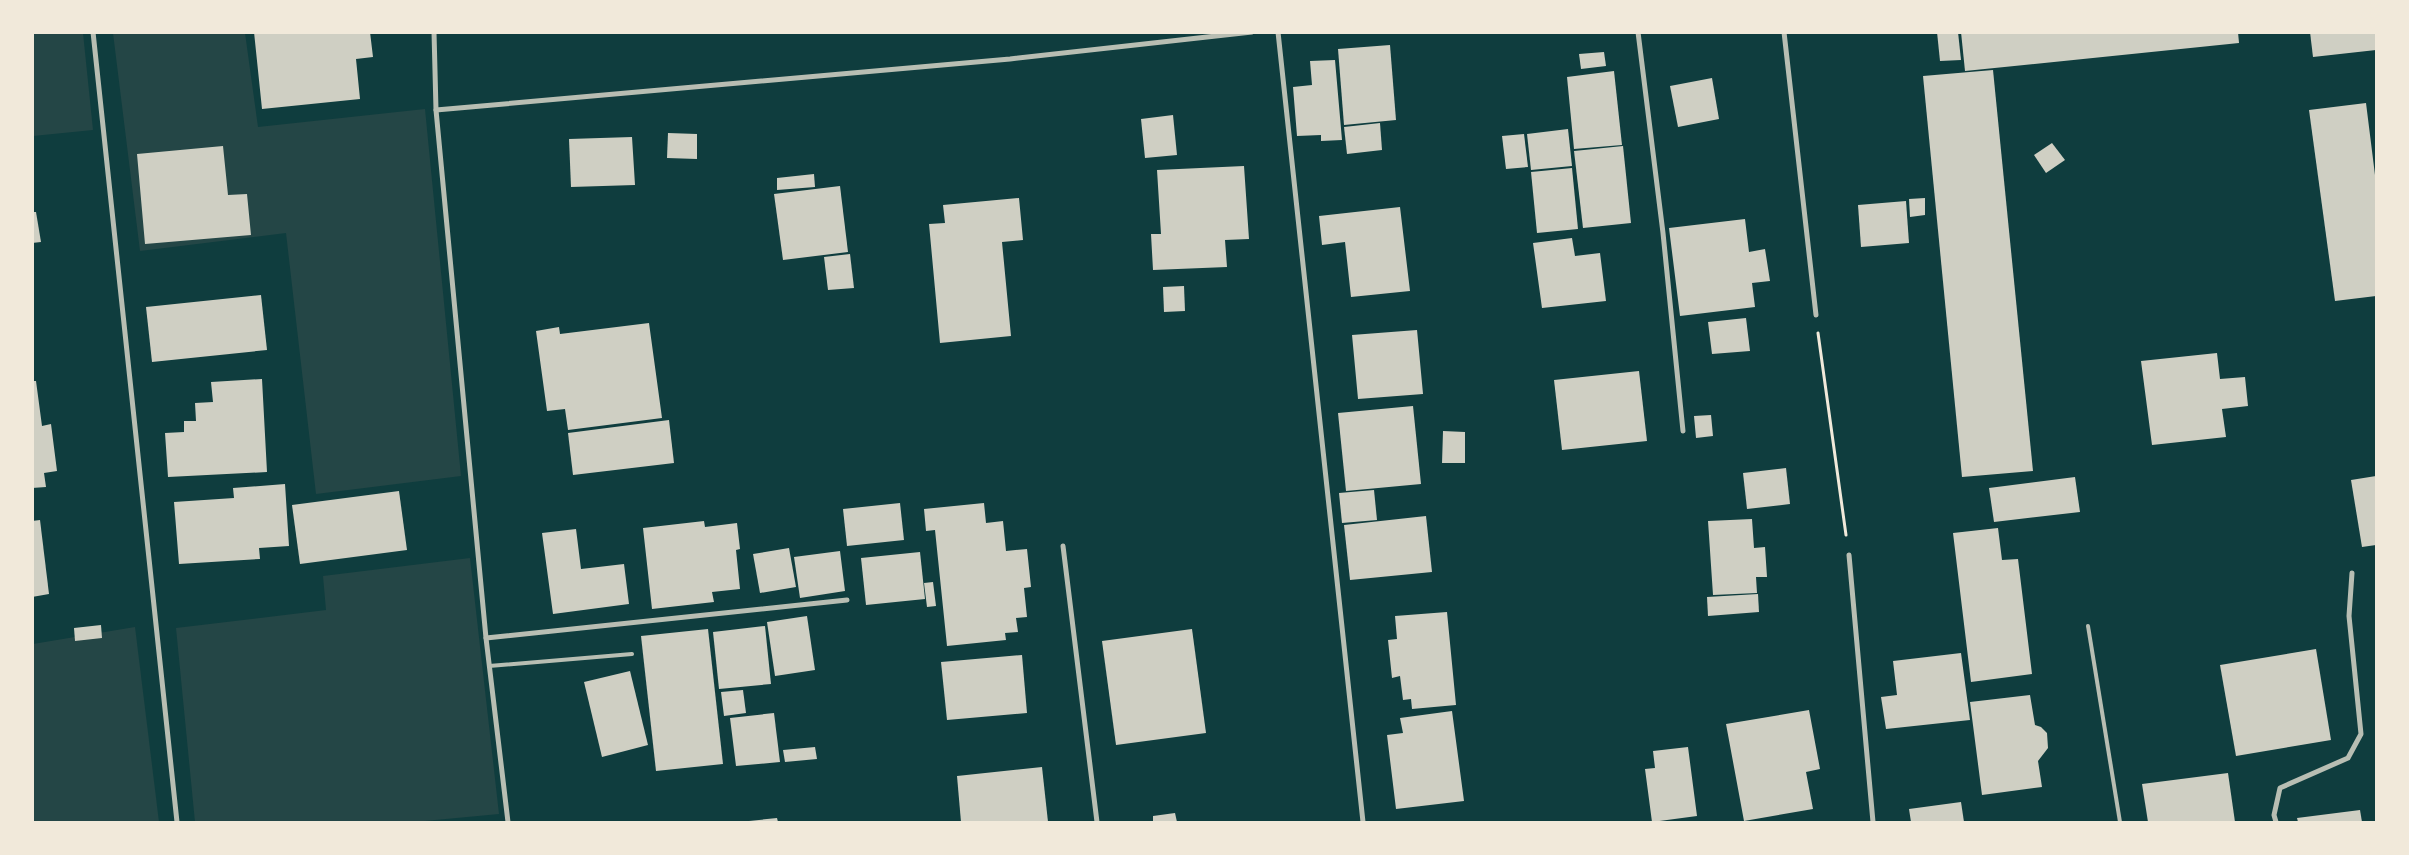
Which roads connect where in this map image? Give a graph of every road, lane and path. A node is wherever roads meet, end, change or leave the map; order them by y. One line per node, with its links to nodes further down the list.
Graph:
1 (93, 32): 18 (street)
2 (434, 32): 7 (street)
3 (1252, 32): 7 (street)
4 (1278, 32): 21 (street)
5 (1638, 32): 9 (street)
6 (1784, 32): 8 (street)
7 (436, 110): 15 (street)
8 (1816, 315): 11 (path)
9 (1683, 431)
10 (1063, 546): 20 (street)
11 (1849, 555): 22 (street)
12 (2352, 573): 24 (street)
13 (847, 600): 15 (street)
14 (2088, 626): 23 (lane)
15 (486, 638): 17 (street)
16 (632, 654): 17 (lane)
17 (489, 666): 19 (street)
18 (177, 822)
19 (508, 822)
20 (1097, 822)
21 (1363, 822)
22 (1874, 822)
23 (2120, 822)
24 (2276, 822)

